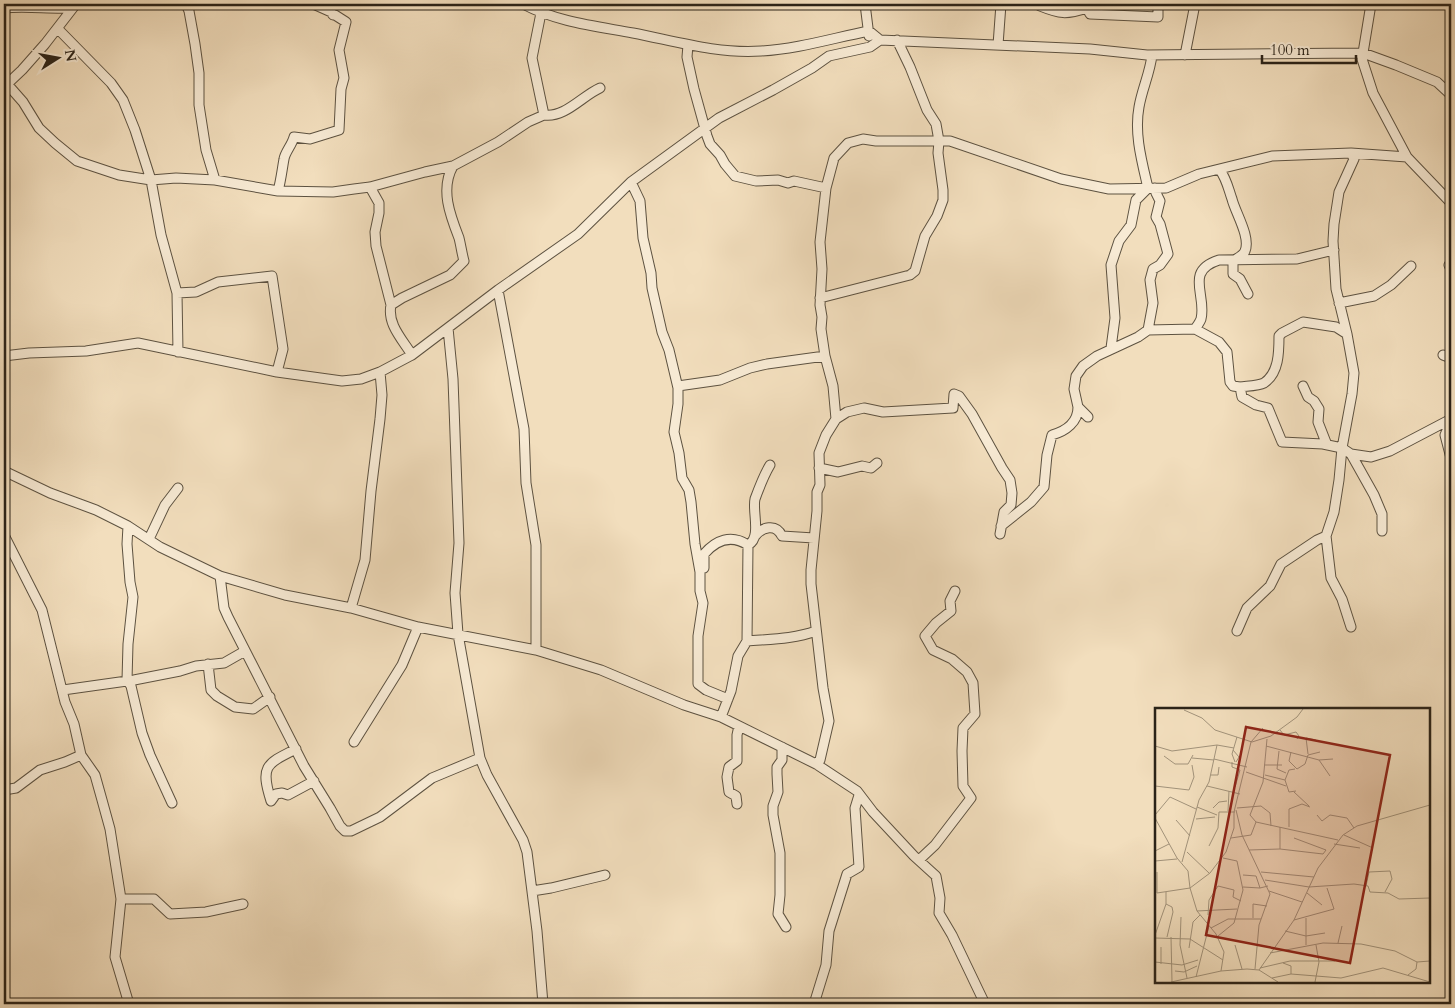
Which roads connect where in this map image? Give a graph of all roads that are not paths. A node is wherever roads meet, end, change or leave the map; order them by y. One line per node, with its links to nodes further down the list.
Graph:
1 (186, 4): 36 (street)
2 (313, 4): 41 (street)
3 (523, 4): 12 (street)
4 (865, 4): 14 (street)
5 (1001, 4): 18 (street)
6 (1158, 4): 10 (street)
7 (1195, 4): 22 (street)
8 (1371, 4): 20 (street)
9 (74, 6): 11 (street); 13 (street)
10 (1040, 6)
11 (4, 8)
12 (540, 13): 17 (street); 26 (street)
13 (58, 29): 23 (street); 35 (street)
14 (869, 32): 15 (street); 17 (street); 19 (street)
15 (880, 40): 16 (street); 19 (street)
16 (897, 40): 18 (street); 28 (street)
17 (688, 45): 27 (street)
18 (998, 45): 21 (street)
19 (870, 46): 27 (street)
20 (1363, 53): 22 (street); 25 (street); 30 (street)
21 (1152, 55): 22 (street); 40 (street)
22 (1185, 55)
23 (6, 86): 35 (street)
24 (600, 88): 26 (street)
25 (1451, 95)
26 (544, 115): 31 (street)
27 (705, 129): 37 (street); 39 (street)
28 (939, 141): 39 (street); 40 (street); 51 (street)
29 (1351, 153): 30 (street); 33 (street); 43 (street)
30 (1407, 157): 42 (street)
31 (453, 166): 32 (street); 34 (street)
32 (440, 169): 34 (street); 38 (street)
33 (1220, 170): 40 (street); 44 (street)
34 (448, 176): 53 (street)
35 (151, 180): 36 (street); 49 (street)
36 (215, 180): 41 (street)
37 (631, 182): 48 (street); 65 (street)
38 (370, 187): 41 (street); 53 (street)
39 (826, 188): 51 (street)
40 (1152, 188): 56 (street); 58 (street)
41 (278, 191)
42 (1451, 202)
43 (1334, 250): 44 (street); 52 (street)
44 (1233, 261): 50 (street); 55 (street)
45 (1451, 262): 47 (street)
46 (1410, 266): 52 (street)
47 (1451, 270)
48 (498, 290): 54 (street); 100 (street)
49 (177, 293): 59 (street); 63 (street)
50 (1248, 294)
51 (820, 298): 62 (street)
52 (1339, 303): 57 (street)
53 (391, 305): 60 (street)
54 (448, 328): 60 (street); 97 (street)
55 (1195, 329): 56 (street); 67 (street)
56 (1148, 330): 58 (street)
57 (1347, 334): 67 (street); 73 (street)
58 (1111, 348): 68 (street)
59 (178, 352): 61 (street); 63 (street)
60 (412, 355): 64 (street)
61 (4, 356)
62 (825, 356): 65 (street); 70 (street)
63 (277, 372): 64 (street)
64 (380, 372): 92 (street)
65 (678, 386): 91 (street)
66 (1304, 386): 72 (street)
67 (1240, 387): 72 (street)
68 (1078, 406): 69 (street); 70 (street)
69 (1088, 418)
70 (836, 419): 78 (street)
71 (1451, 421): 74 (street); 75 (street)
72 (1327, 445): 73 (street)
73 (1342, 448): 74 (street); 85 (street)
74 (1350, 454): 82 (street)
75 (1451, 458)
76 (877, 463): 78 (street)
77 (770, 465): 84 (street)
78 (819, 468): 86 (street)
79 (4, 471): 81 (street)
80 (178, 488): 87 (street)
81 (128, 526): 87 (street); 102 (street)
82 (1382, 531)
83 (4, 535): 103 (street)
84 (755, 536): 86 (street); 88 (street)
85 (1326, 536): 94 (street); 96 (street)
86 (814, 538): 95 (street)
87 (150, 539): 89 (street)
88 (748, 545): 91 (street); 98 (street)
89 (220, 576): 92 (street); 99 (street)
90 (955, 592): 119 (street)
91 (703, 603): 105 (street)
92 (351, 608): 93 (street)
93 (418, 627): 97 (street); 108 (street)
94 (1351, 627)
95 (816, 631): 98 (street); 113 (street)
96 (1237, 631)
97 (458, 634): 100 (street); 112 (street)
98 (747, 641): 105 (street)
99 (245, 650): 101 (street); 104 (street)
100 (536, 650): 106 (street)
101 (208, 664): 102 (street); 104 (street)
102 (127, 680): 103 (street); 117 (street)
103 (63, 690): 111 (street)
104 (270, 698): 110 (street)
105 (728, 699): 106 (street)
106 (721, 718): 107 (street)
107 (739, 726): 109 (street); 118 (street)
108 (354, 742)
109 (782, 747): 113 (street); 124 (street)
110 (296, 749): 114 (street); 114 (street)
111 (80, 755): 115 (street); 122 (street)
112 (480, 758): 114 (street); 121 (street)
113 (816, 764): 116 (street)
114 (314, 781)
115 (4, 790)
116 (859, 795): 119 (street); 127 (street)
117 (172, 803)
118 (737, 804)
119 (919, 860): 128 (street)
120 (605, 875): 121 (street)
121 (532, 891): 126 (street)
122 (122, 898): 123 (street); 125 (street)
123 (243, 904)
124 (786, 927)
125 (129, 1004)
126 (543, 1004)
127 (814, 1004)
128 (985, 1004)

